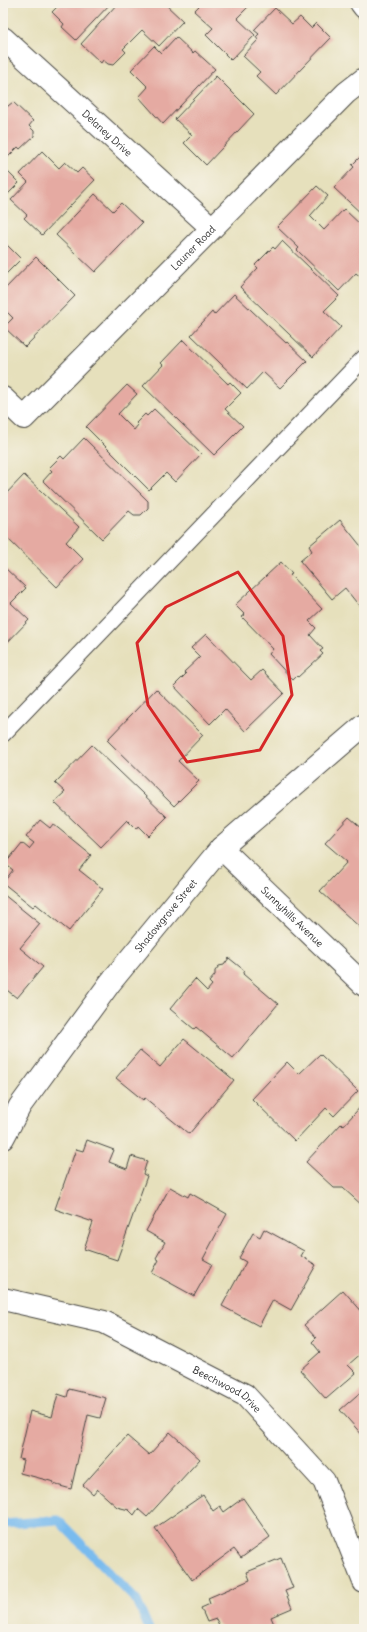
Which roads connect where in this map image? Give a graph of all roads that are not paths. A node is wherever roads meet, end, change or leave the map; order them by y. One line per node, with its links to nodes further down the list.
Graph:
1 (361, 3): 2 (street)
2 (364, 7)
3 (3, 38): 5 (street, Delaney Drive)
4 (364, 79): 5 (street, Launer Road)
5 (212, 228): 7 (street, Launer Road)
6 (364, 358): 9 (lane)
7 (3, 398)
8 (364, 724): 10 (street, Shadowgrove Street)
9 (3, 734)
10 (221, 848): 11 (street, Sunnyhills Avenue); 12 (street, Shadowgrove Street)
11 (364, 985)
12 (3, 1138)
13 (3, 1299): 14 (street, Beechwood Drive)
14 (364, 1582)

